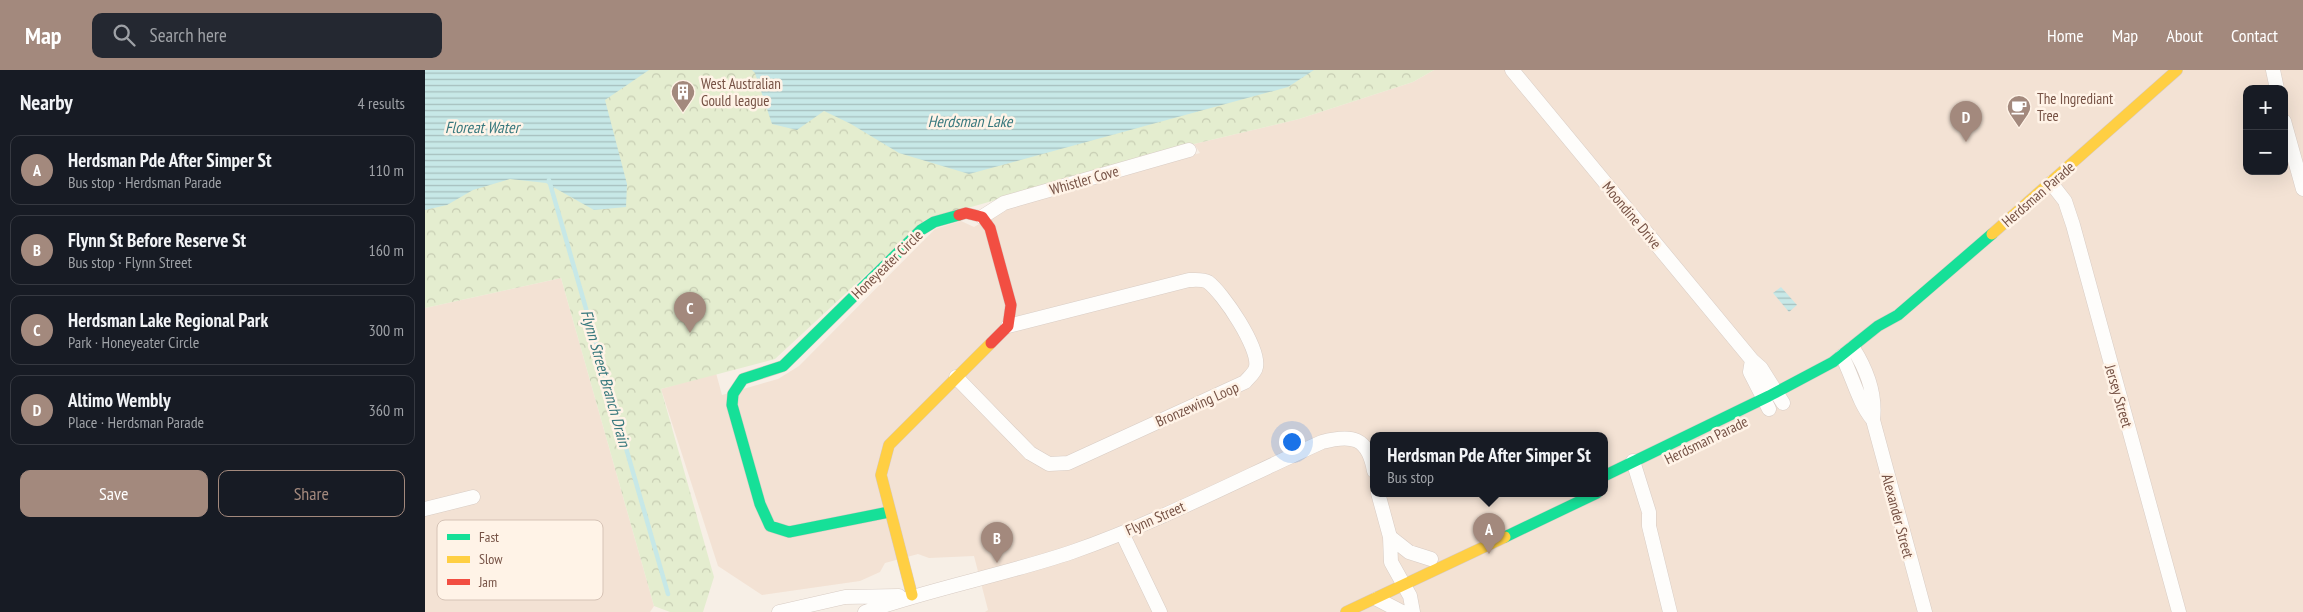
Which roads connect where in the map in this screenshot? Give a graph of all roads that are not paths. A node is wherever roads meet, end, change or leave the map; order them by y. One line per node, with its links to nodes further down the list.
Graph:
1 (1512, 70): 14 (street, Moondine Drive)
2 (2177, 70): 7 (main road, Herdsman Parade)
3 (2273, 70): 4 (street)
4 (2276, 85)
5 (2287, 130): 8 (street)
6 (1189, 150): 9 (street, Whistler Cove)
7 (2051, 183): 10 (main road, Herdsman Parade); 42 (street, Jersey Street)
8 (2303, 189)
9 (982, 217): 11 (main road); 26 (main road, Honeyeater Circle)
10 (1898, 315): 12 (main road, Herdsman Parade); 13 (main road, Herdsman Parade)
11 (1009, 326): 16 (main road); 16 (street, Bronzewing Loop)
12 (1886, 336)
13 (1854, 357): 15 (main road, Herdsman Parade); 17 (main road, Herdsman Parade); 41 (street, Alexander Street)
14 (1752, 360): 17 (street, Moondine Drive); 18 (street, Moondine Drive)
15 (1835, 376)
16 (956, 377): 26 (main road)
17 (1783, 398): 18 (main road, Herdsman Parade)
18 (1765, 408): 20 (main road, Herdsman Parade)
19 (1370, 458): 27 (street, Flynn Street)
20 (1634, 469): 21 (main road, Herdsman Parade); 40 (street)
21 (1608, 475)
22 (473, 497): 25 (street)
23 (1379, 497): 28 (street)
24 (1588, 497): 30 (main road)
25 (425, 509)
26 (889, 512): 31 (main road)
27 (1122, 533): 31 (street, Flynn Street); 35 (street)
28 (1390, 537): 29 (street); 30 (street)
29 (1435, 557): 30 (main road)
30 (1401, 581): 32 (main road); 36 (main road); 39 (street)
31 (911, 595): 33 (street, Flynn Street); 34 (street, Flynn Street)
32 (1377, 599): 37 (main road); 38 (street)
33 (779, 612)
34 (865, 612)
35 (1160, 612)
36 (1333, 612)
37 (1346, 612)
38 (1402, 612)
39 (1413, 612)
40 (1671, 612)
41 (1925, 612)
42 (2179, 612)

